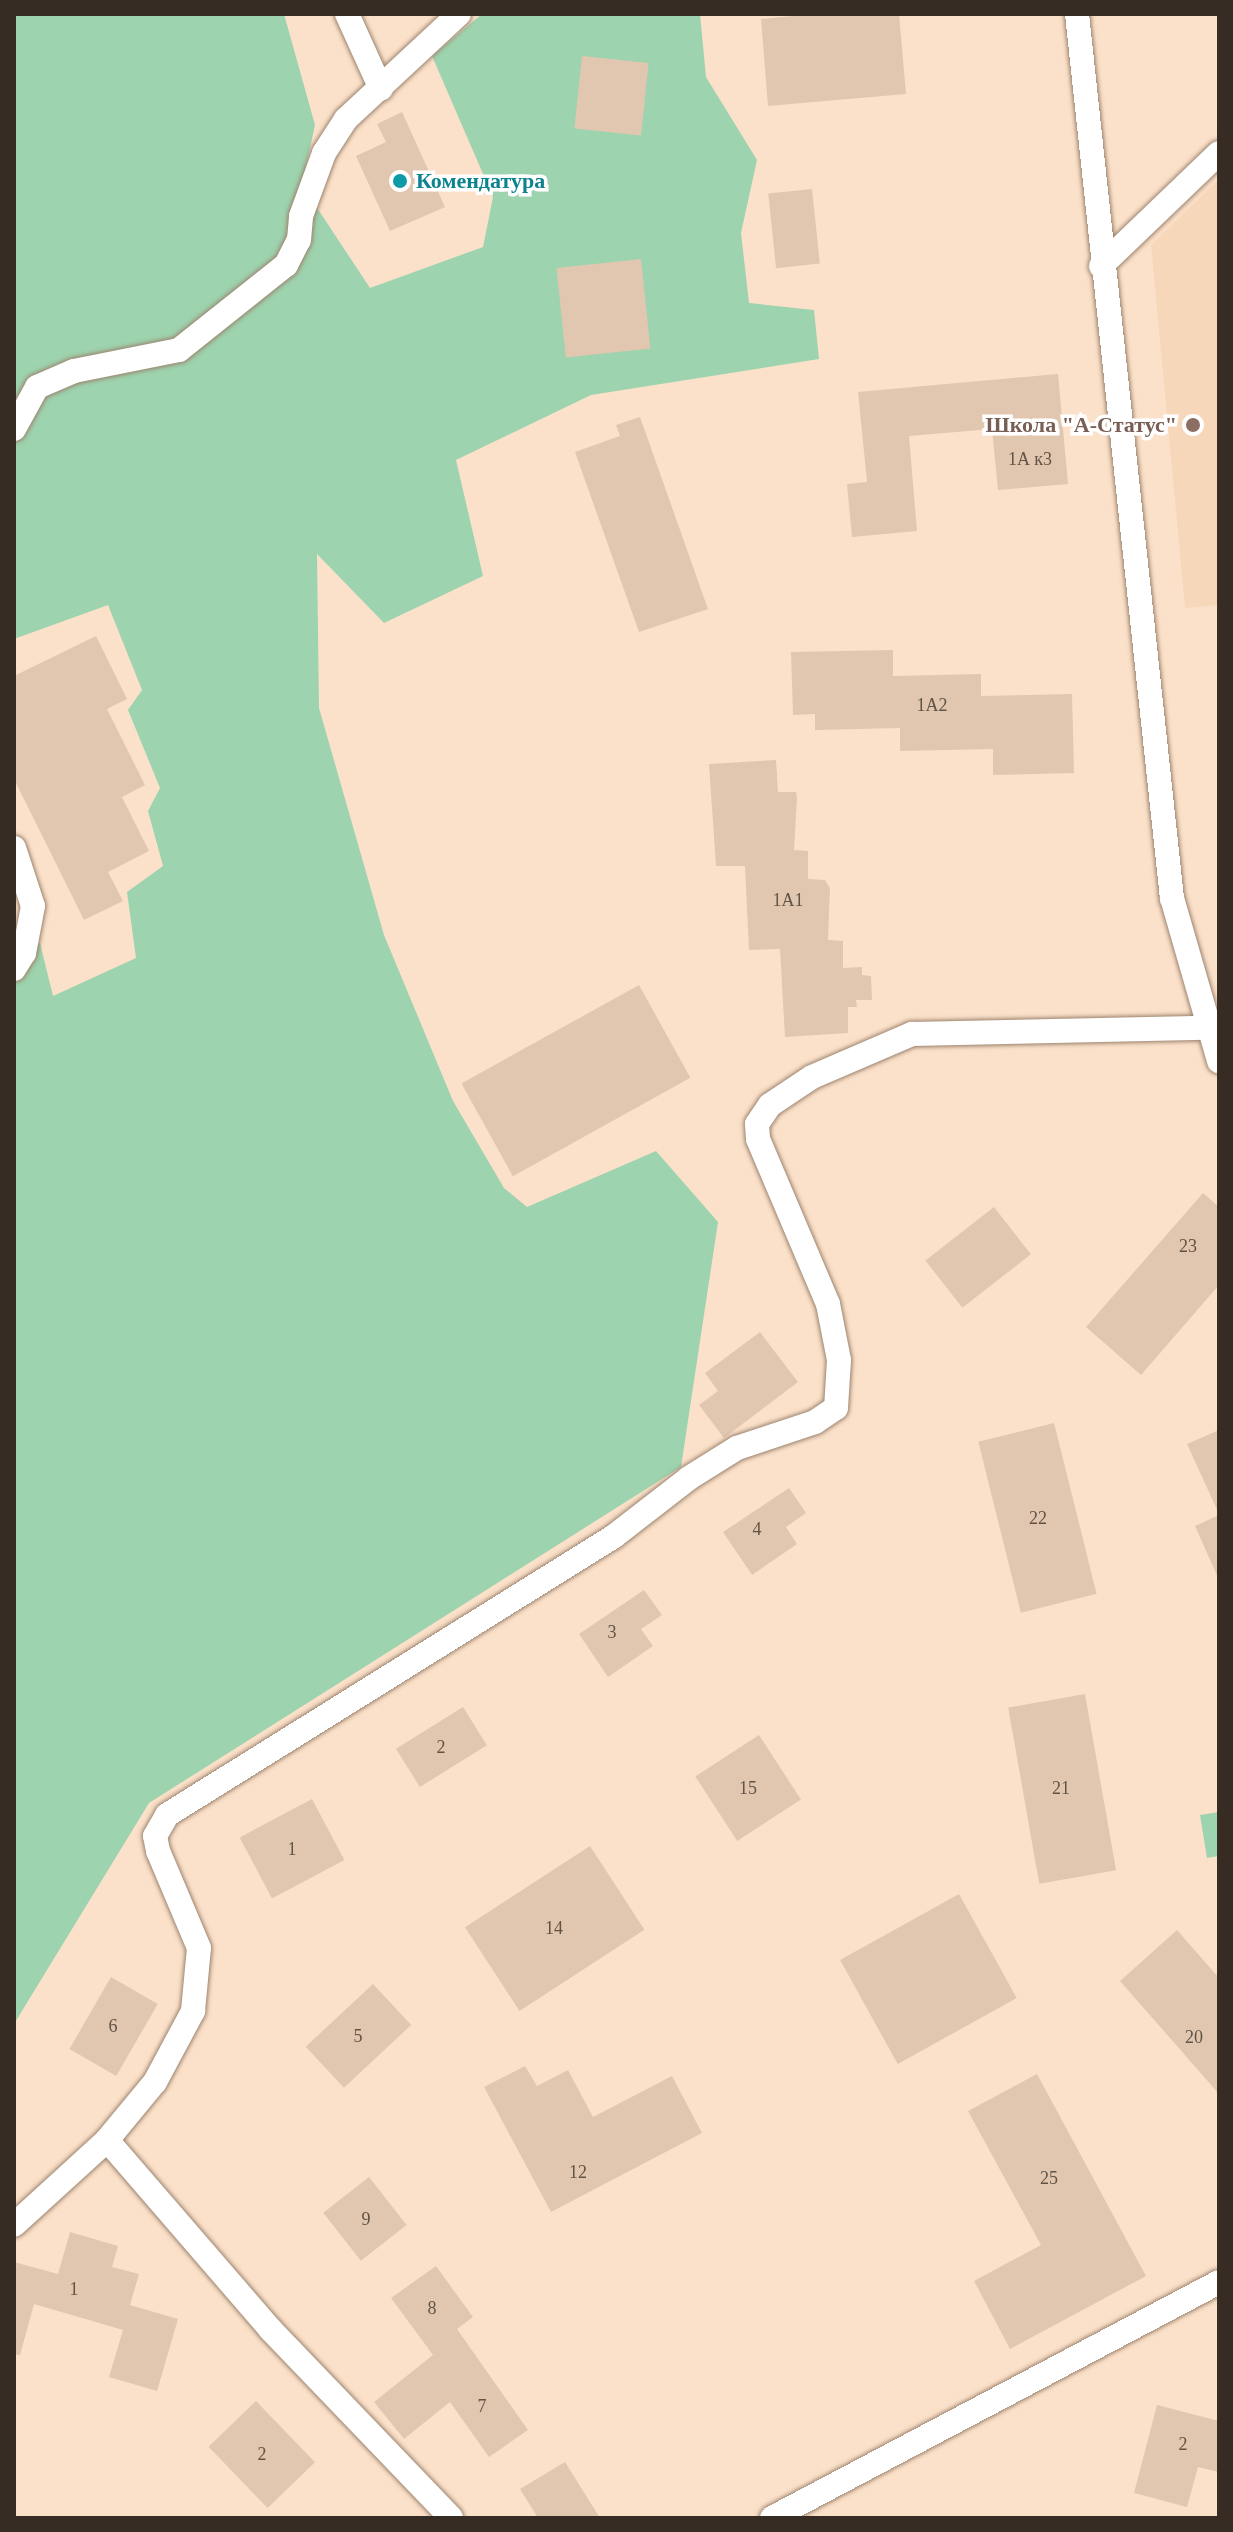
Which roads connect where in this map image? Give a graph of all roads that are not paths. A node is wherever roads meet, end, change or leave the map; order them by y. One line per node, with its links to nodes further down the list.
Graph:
1 (347, 14): 4 (street)
2 (459, 14): 4 (street)
3 (1077, 14): 6 (street)
4 (381, 89): 7 (street)
5 (1219, 153): 6 (street)
6 (1101, 266): 10 (street)
7 (14, 429)
8 (14, 848): 9 (street)
9 (14, 969)
10 (1206, 1028): 11 (street); 12 (street)
11 (1219, 1061)
12 (107, 2140): 13 (street); 15 (street)
13 (14, 2225)
14 (1219, 2282): 16 (street)
15 (451, 2518)
16 (772, 2518)

